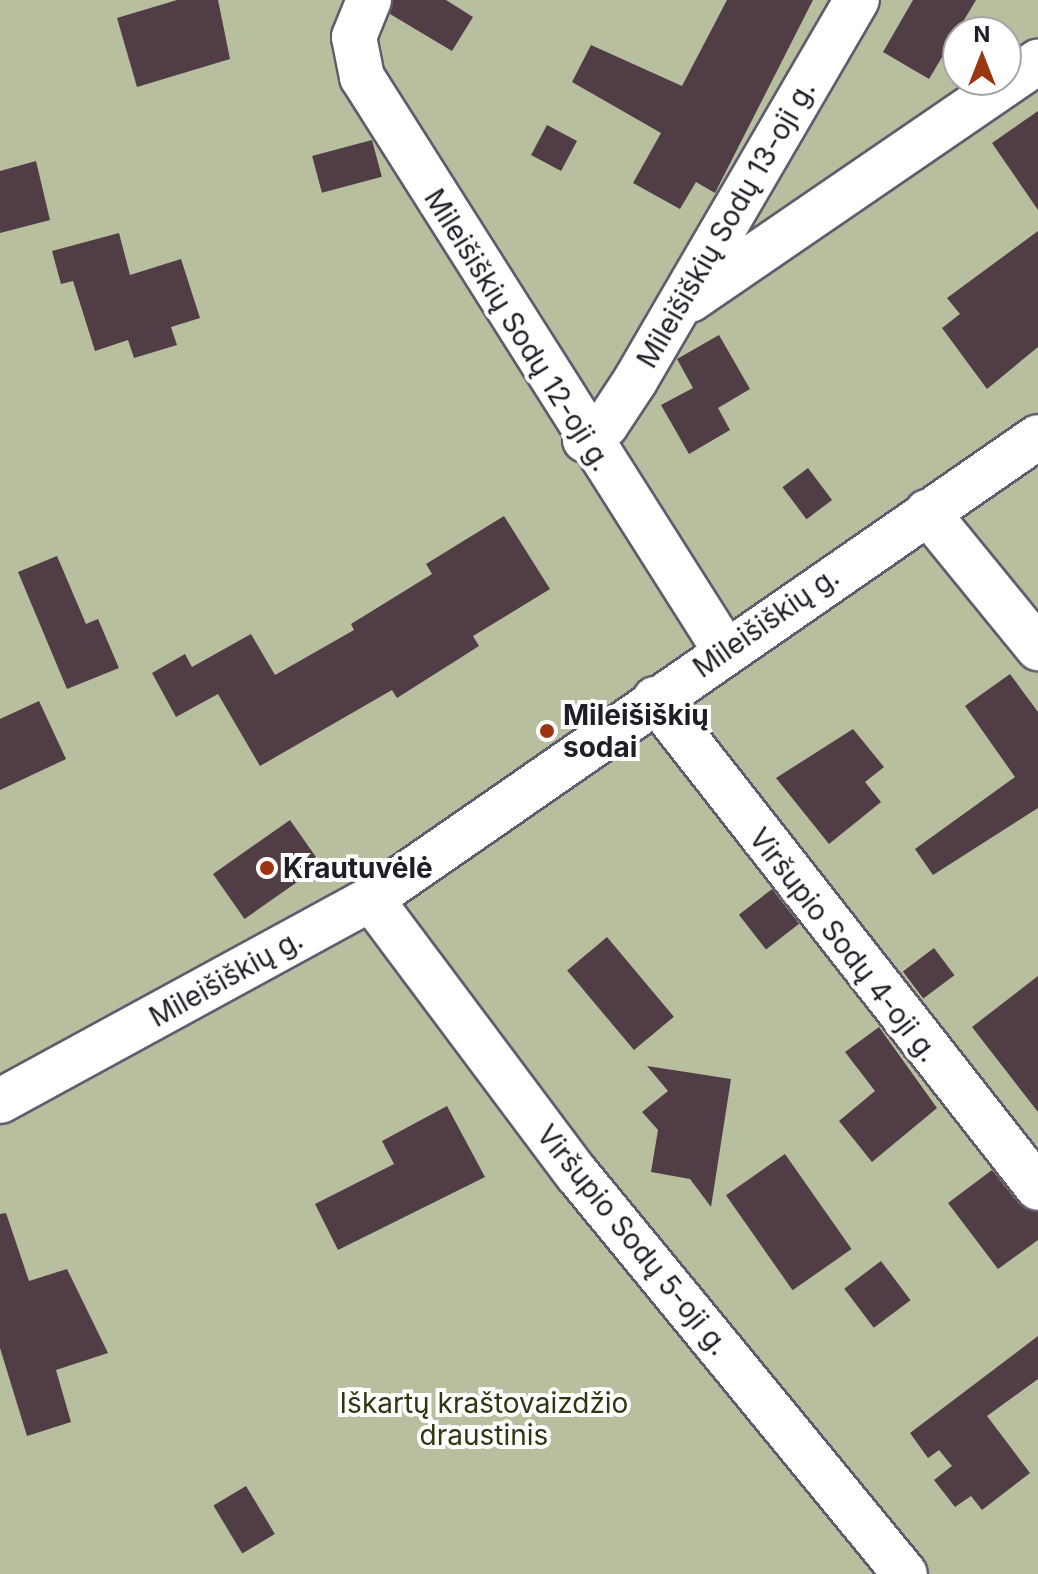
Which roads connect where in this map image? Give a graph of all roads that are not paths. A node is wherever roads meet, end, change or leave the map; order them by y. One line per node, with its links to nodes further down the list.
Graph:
1 (369, 0): 6 (street, Mileišiškių Sodų 12-oji g.)
2 (857, 0): 4 (street, Mileišiškių Sodų 13-oji g.)
3 (1038, 62): 4 (street)
4 (679, 307): 6 (street, Mileišiškių Sodų 13-oji g.)
5 (1038, 437): 7 (street, Mileišiškių g.)
6 (585, 440): 9 (street, Mileišiškių Sodų 12-oji g.)
7 (927, 512): 8 (street); 9 (street, Mileišiškių g.)
8 (1038, 648)
9 (724, 649): 10 (street, Mileišiškių g.)
10 (655, 699): 11 (street, Mileišiškių g.); 13 (street, Viršupio Sodų 4-oji g.)
11 (371, 899): 12 (street, Mileišiškių g.); 14 (street, Viršupio Sodų 5-oji g.)
12 (0, 1101)
13 (1038, 1188)
14 (905, 1574)

